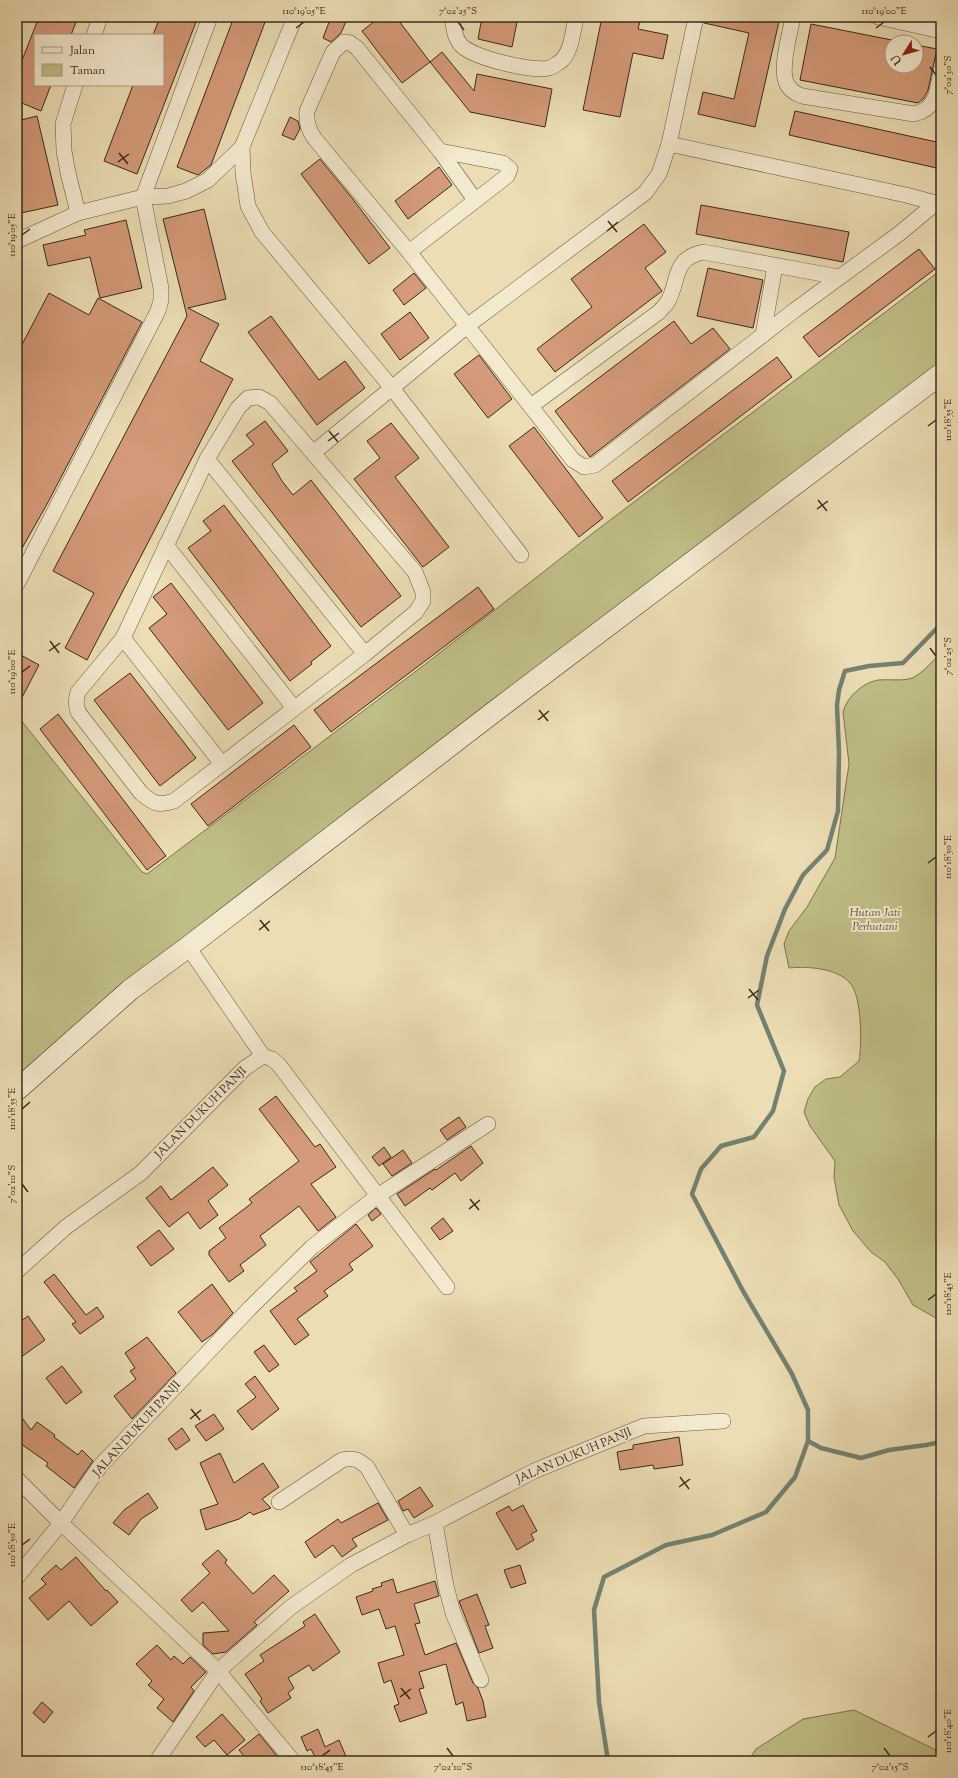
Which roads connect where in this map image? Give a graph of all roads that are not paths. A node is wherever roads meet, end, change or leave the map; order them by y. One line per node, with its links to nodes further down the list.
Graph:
1 (100, 17): 10 (street)
2 (210, 17): 16 (street)
3 (295, 17): 14 (street)
4 (454, 17): 5 (street)
5 (576, 17)
6 (696, 17): 13 (street)
7 (793, 17): 11 (street)
8 (878, 17): 9 (street)
9 (941, 31)
10 (94, 34)
11 (941, 71)
12 (76, 86): 19 (street)
13 (669, 144): 18 (street); 24 (street)
14 (242, 148): 16 (street); 27 (street)
15 (440, 151): 17 (street); 17 (street); 21 (street)
16 (143, 197): 19 (street); 33 (street)
17 (475, 200): 21 (street)
18 (939, 203): 23 (street)
19 (78, 213): 20 (street)
20 (17, 241)
21 (410, 252): 24 (street)
22 (775, 266): 23 (street); 25 (street); 28 (street)
23 (838, 277): 25 (street)
24 (467, 326): 27 (street); 28 (street)
25 (763, 335): 28 (street)
26 (941, 374): 38 (main road)
27 (392, 388): 29 (street); 32 (street)
28 (531, 406)
29 (313, 453): 30 (street); 35 (street)
30 (208, 459): 31 (street); 35 (street)
31 (166, 545): 34 (street); 36 (street)
32 (521, 555)
33 (17, 584)
34 (123, 638): 37 (street); 37 (street)
35 (365, 654): 36 (street)
36 (294, 708): 37 (street)
37 (222, 764)
38 (188, 947): 39 (street); 40 (main road)
39 (263, 1056): 42 (street); 43 (street, JALAN DUKUH PANJI)
40 (17, 1090)
41 (488, 1124): 42 (street, JALAN DUKUH PANJI)
42 (379, 1195): 44 (street); 48 (street, JALAN DUKUH PANJI)
43 (17, 1271)
44 (447, 1287)
45 (722, 1420): 49 (street, JALAN DUKUH PANJI)
46 (17, 1479): 48 (street)
47 (279, 1502): 50 (street)
48 (61, 1523): 51 (street, JALAN DUKUH PANJI); 52 (street)
49 (435, 1523): 50 (street, JALAN DUKUH PANJI); 53 (street)
50 (407, 1535): 52 (street, JALAN DUKUH PANJI)
51 (17, 1577)
52 (218, 1671): 54 (street, JALAN DUKUH PANJI); 55 (street)
53 (481, 1680)
54 (157, 1761)
55 (293, 1761)

